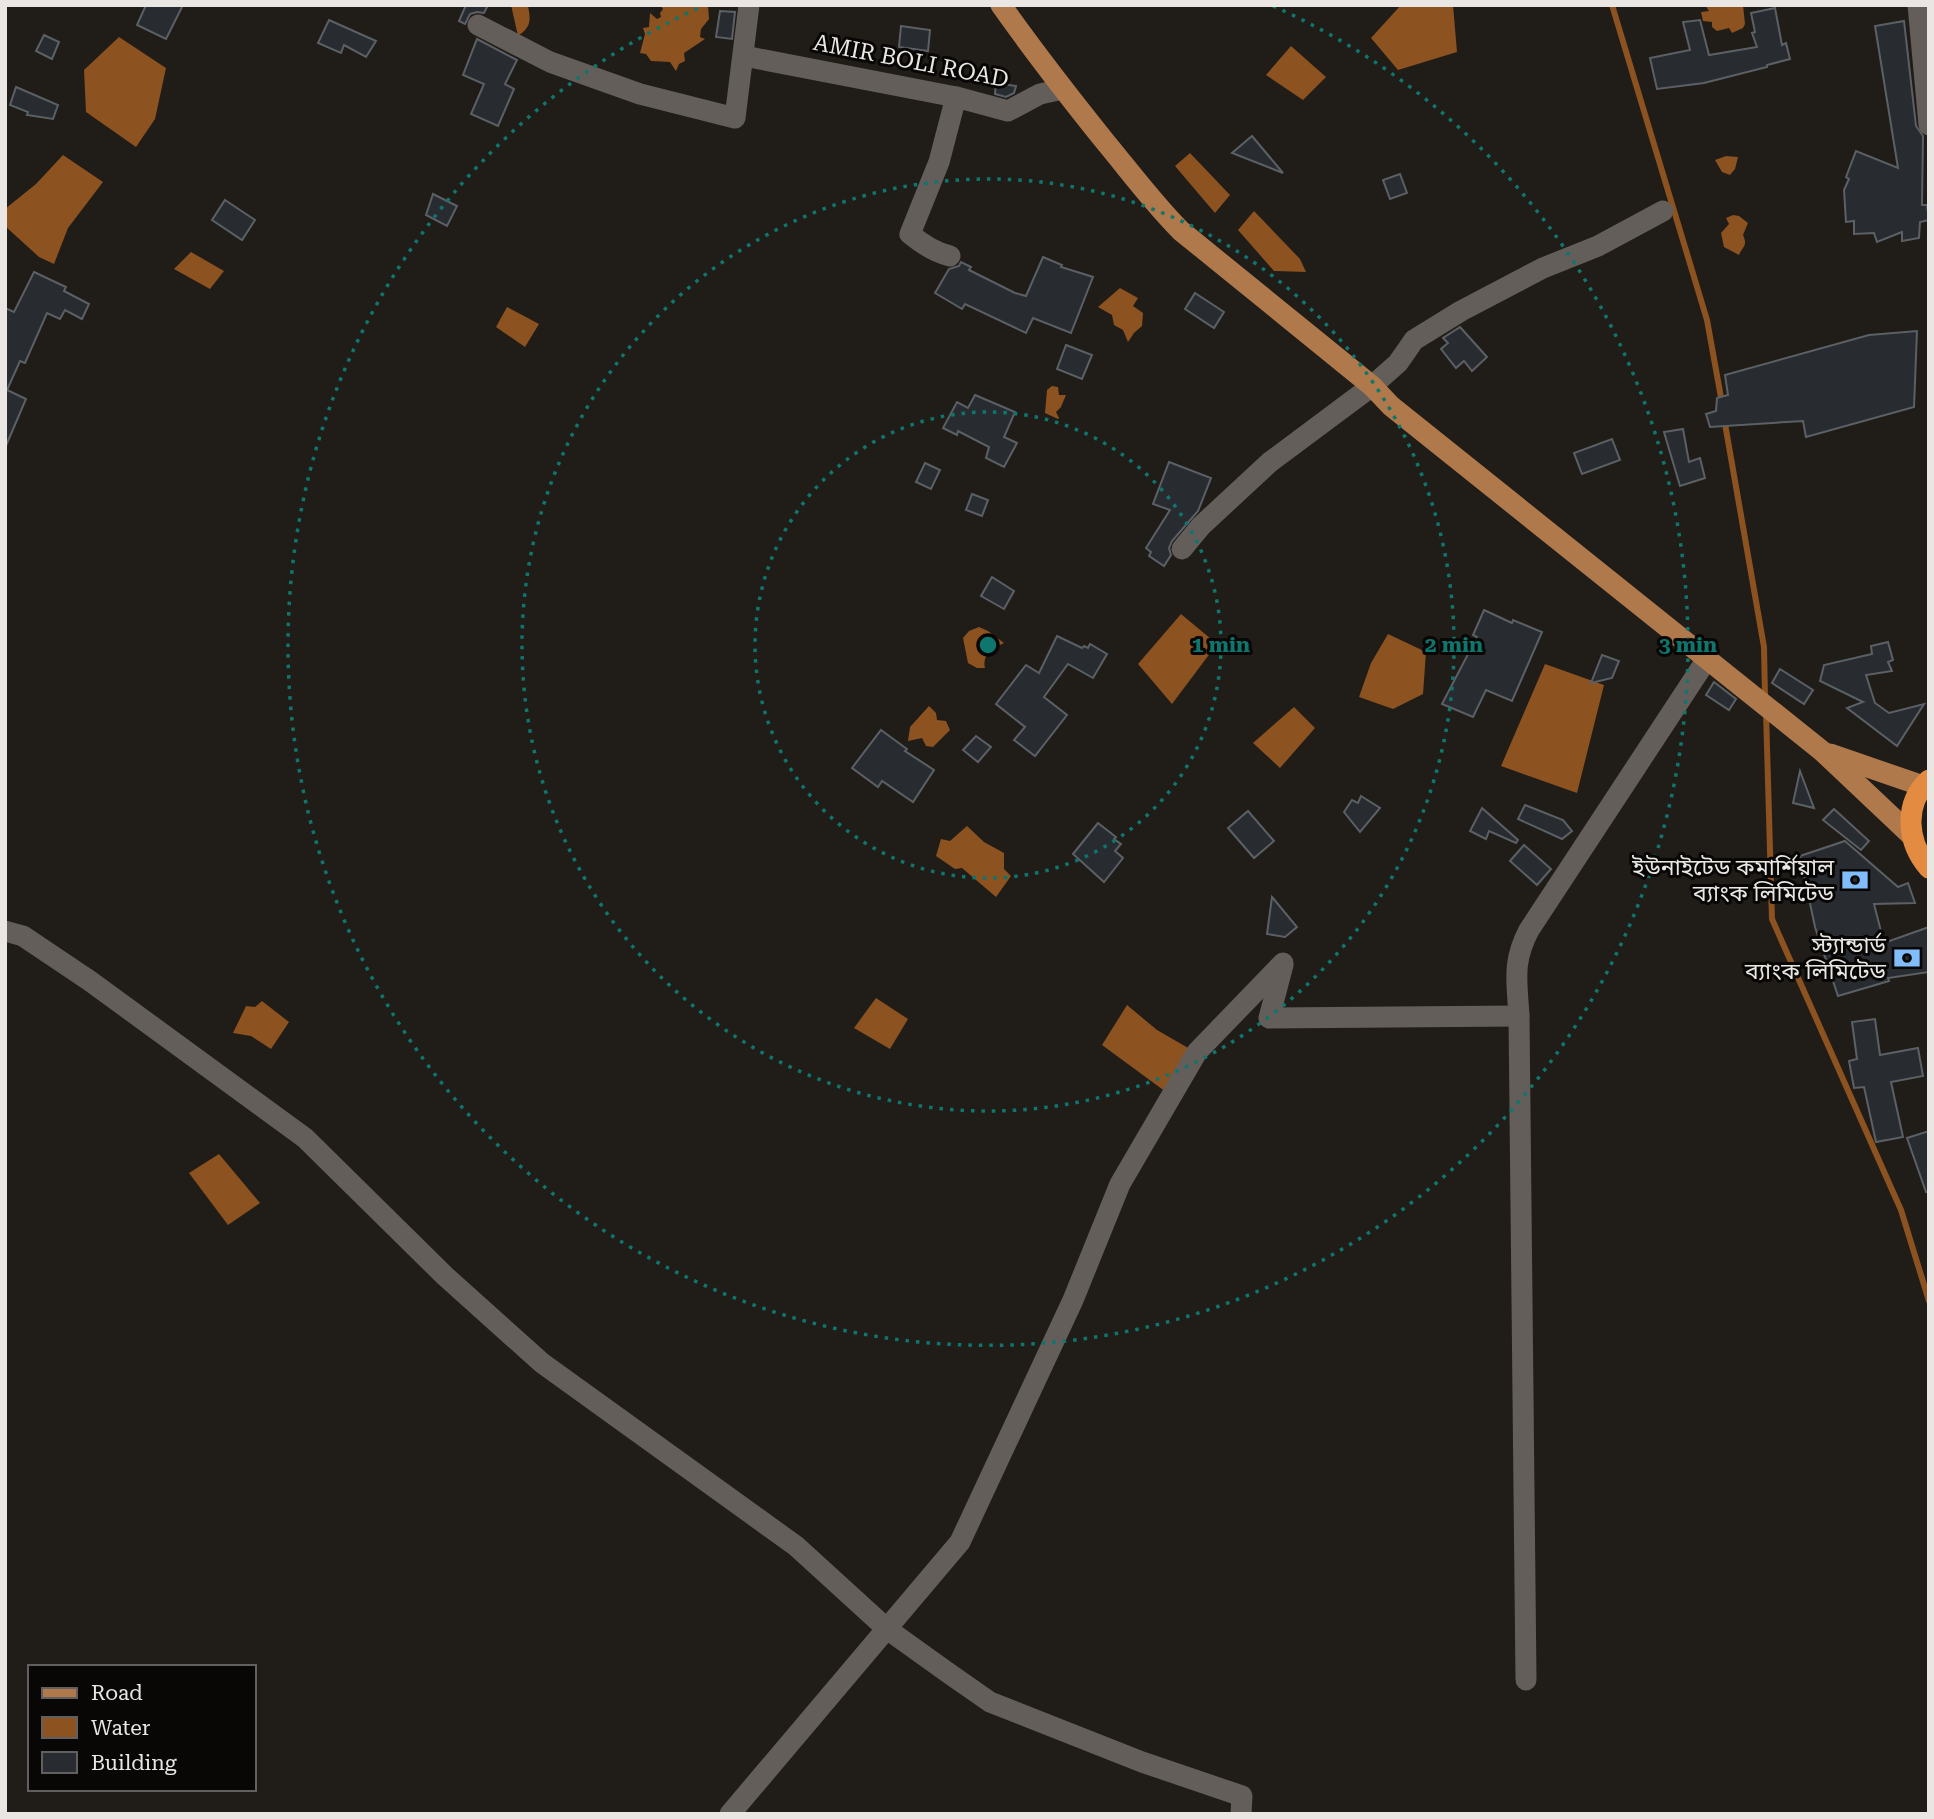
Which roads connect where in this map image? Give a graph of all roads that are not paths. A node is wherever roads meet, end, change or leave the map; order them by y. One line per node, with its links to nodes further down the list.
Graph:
1 (749, 5): 5 (street)
2 (1001, 5): 6 (main road)
3 (1917, 5): 8 (street)
4 (478, 25): 5 (street)
5 (744, 56): 7 (street, AMIR BOLI ROAD)
6 (1063, 89): 7 (street, AMIR BOLI ROAD); 11 (main road)
7 (956, 97): 10 (street)
8 (1929, 125)
9 (1662, 211): 11 (street)
10 (950, 256)
11 (1372, 386): 12 (street); 13 (main road)
12 (1182, 549)
13 (1707, 659): 14 (main road); 19 (street)
14 (1822, 751): 15 (main road); 16 (main road)
15 (1926, 783): 16 (highway)
16 (1911, 835): 17 (highway)
17 (1929, 868)
18 (5, 931): 20 (street)
19 (1519, 1016): 20 (street); 21 (street)
20 (887, 1629): 22 (street); 23 (street)
21 (1526, 1680)
22 (730, 1814)
23 (1241, 1814)

